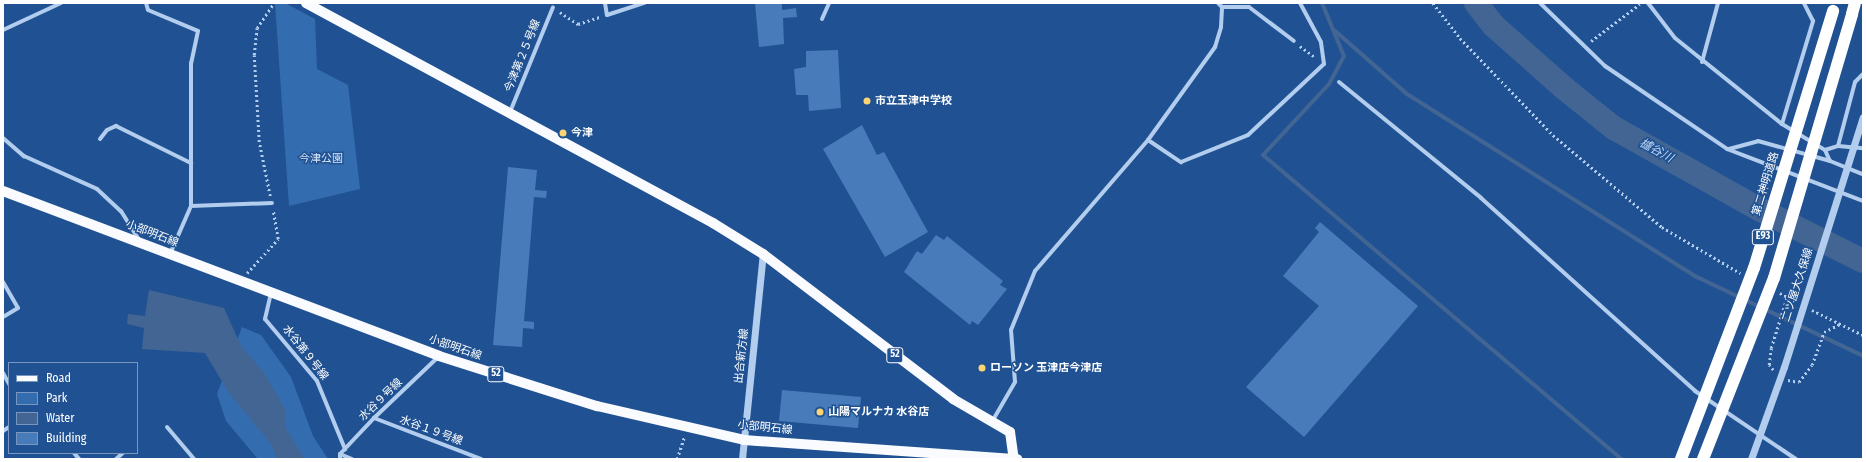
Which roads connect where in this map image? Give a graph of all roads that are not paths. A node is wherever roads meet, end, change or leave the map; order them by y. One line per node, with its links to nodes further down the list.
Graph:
1 (61, 3): 18 (street)
2 (146, 3): 34 (street)
3 (306, 3): 23 (main road, 小部明石線 / 52)
4 (605, 3): 5 (street)
5 (644, 3)
6 (829, 3): 17 (street)
7 (1218, 3): 14 (street)
8 (1300, 3): 28 (street)
9 (1540, 3): 31 (street)
10 (1648, 3): 20 (street)
11 (1718, 3): 20 (street)
12 (1804, 3): 25 (street)
13 (553, 7): 23 (street, 今津第２５号線)
14 (1222, 7): 19 (street); 28 (street)
15 (1834, 7): 59 (highway, 第二神明道路 / E93, bridge)
16 (1853, 8): 60 (highway, E93, bridge)
17 (822, 19)
18 (3, 30)
19 (1294, 41)
20 (1702, 62): 25 (street)
21 (1863, 74): 29 (street)
22 (1338, 82): 50 (street)
23 (510, 113): 42 (main road, 小部明石線 / 52)
24 (1863, 117): 50 (street, 二ツ屋大久保線, bridge)
25 (1782, 124): 32 (street)
26 (3, 138): 40 (street)
27 (100, 139): 34 (street)
28 (1148, 140): 48 (street)
29 (1838, 146): 30 (street); 32 (street)
30 (1863, 148)
31 (1727, 149): 33 (street); 37 (street)
32 (1825, 150): 33 (street)
33 (1830, 161): 35 (street)
34 (191, 163): 39 (street)
35 (1863, 174)
36 (3, 191): 40 (main road, 小部明石線 / 52)
37 (1863, 201)
38 (272, 203): 39 (street)
39 (191, 206): 41 (street)
40 (140, 243): 41 (main road, 小部明石線 / 52)
41 (170, 254): 44 (main road, 小部明石線 / 52)
42 (763, 254): 48 (main road, 小部明石線 / 52); 51 (street, 出合新方線)
43 (3, 282): 45 (street)
44 (271, 293): 46 (main road, 小部明石線 / 52); 52 (street, 水谷第９号線)
45 (3, 317)
46 (439, 356): 47 (street, 水谷９号線); 51 (main road, 小部明石線 / 52)
47 (374, 418): 52 (street, 水谷９号線); 56 (street, 水谷１９号線)
48 (993, 420): 58 (main road, 小部明石線 / 52)
49 (167, 427): 54 (street)
50 (1761, 436): 61 (street, 二ツ屋大久保線); 62 (street)
51 (744, 440): 57 (street, 出合新方線); 58 (main road, 小部明石線 / 52)
52 (345, 449): 53 (street, 水谷９号線)
53 (340, 457): 55 (street)
54 (194, 459)
55 (352, 459)
56 (481, 459)
57 (742, 459)
58 (1015, 459)
59 (1681, 459)
60 (1703, 459)
61 (1751, 459)
62 (1796, 459)

